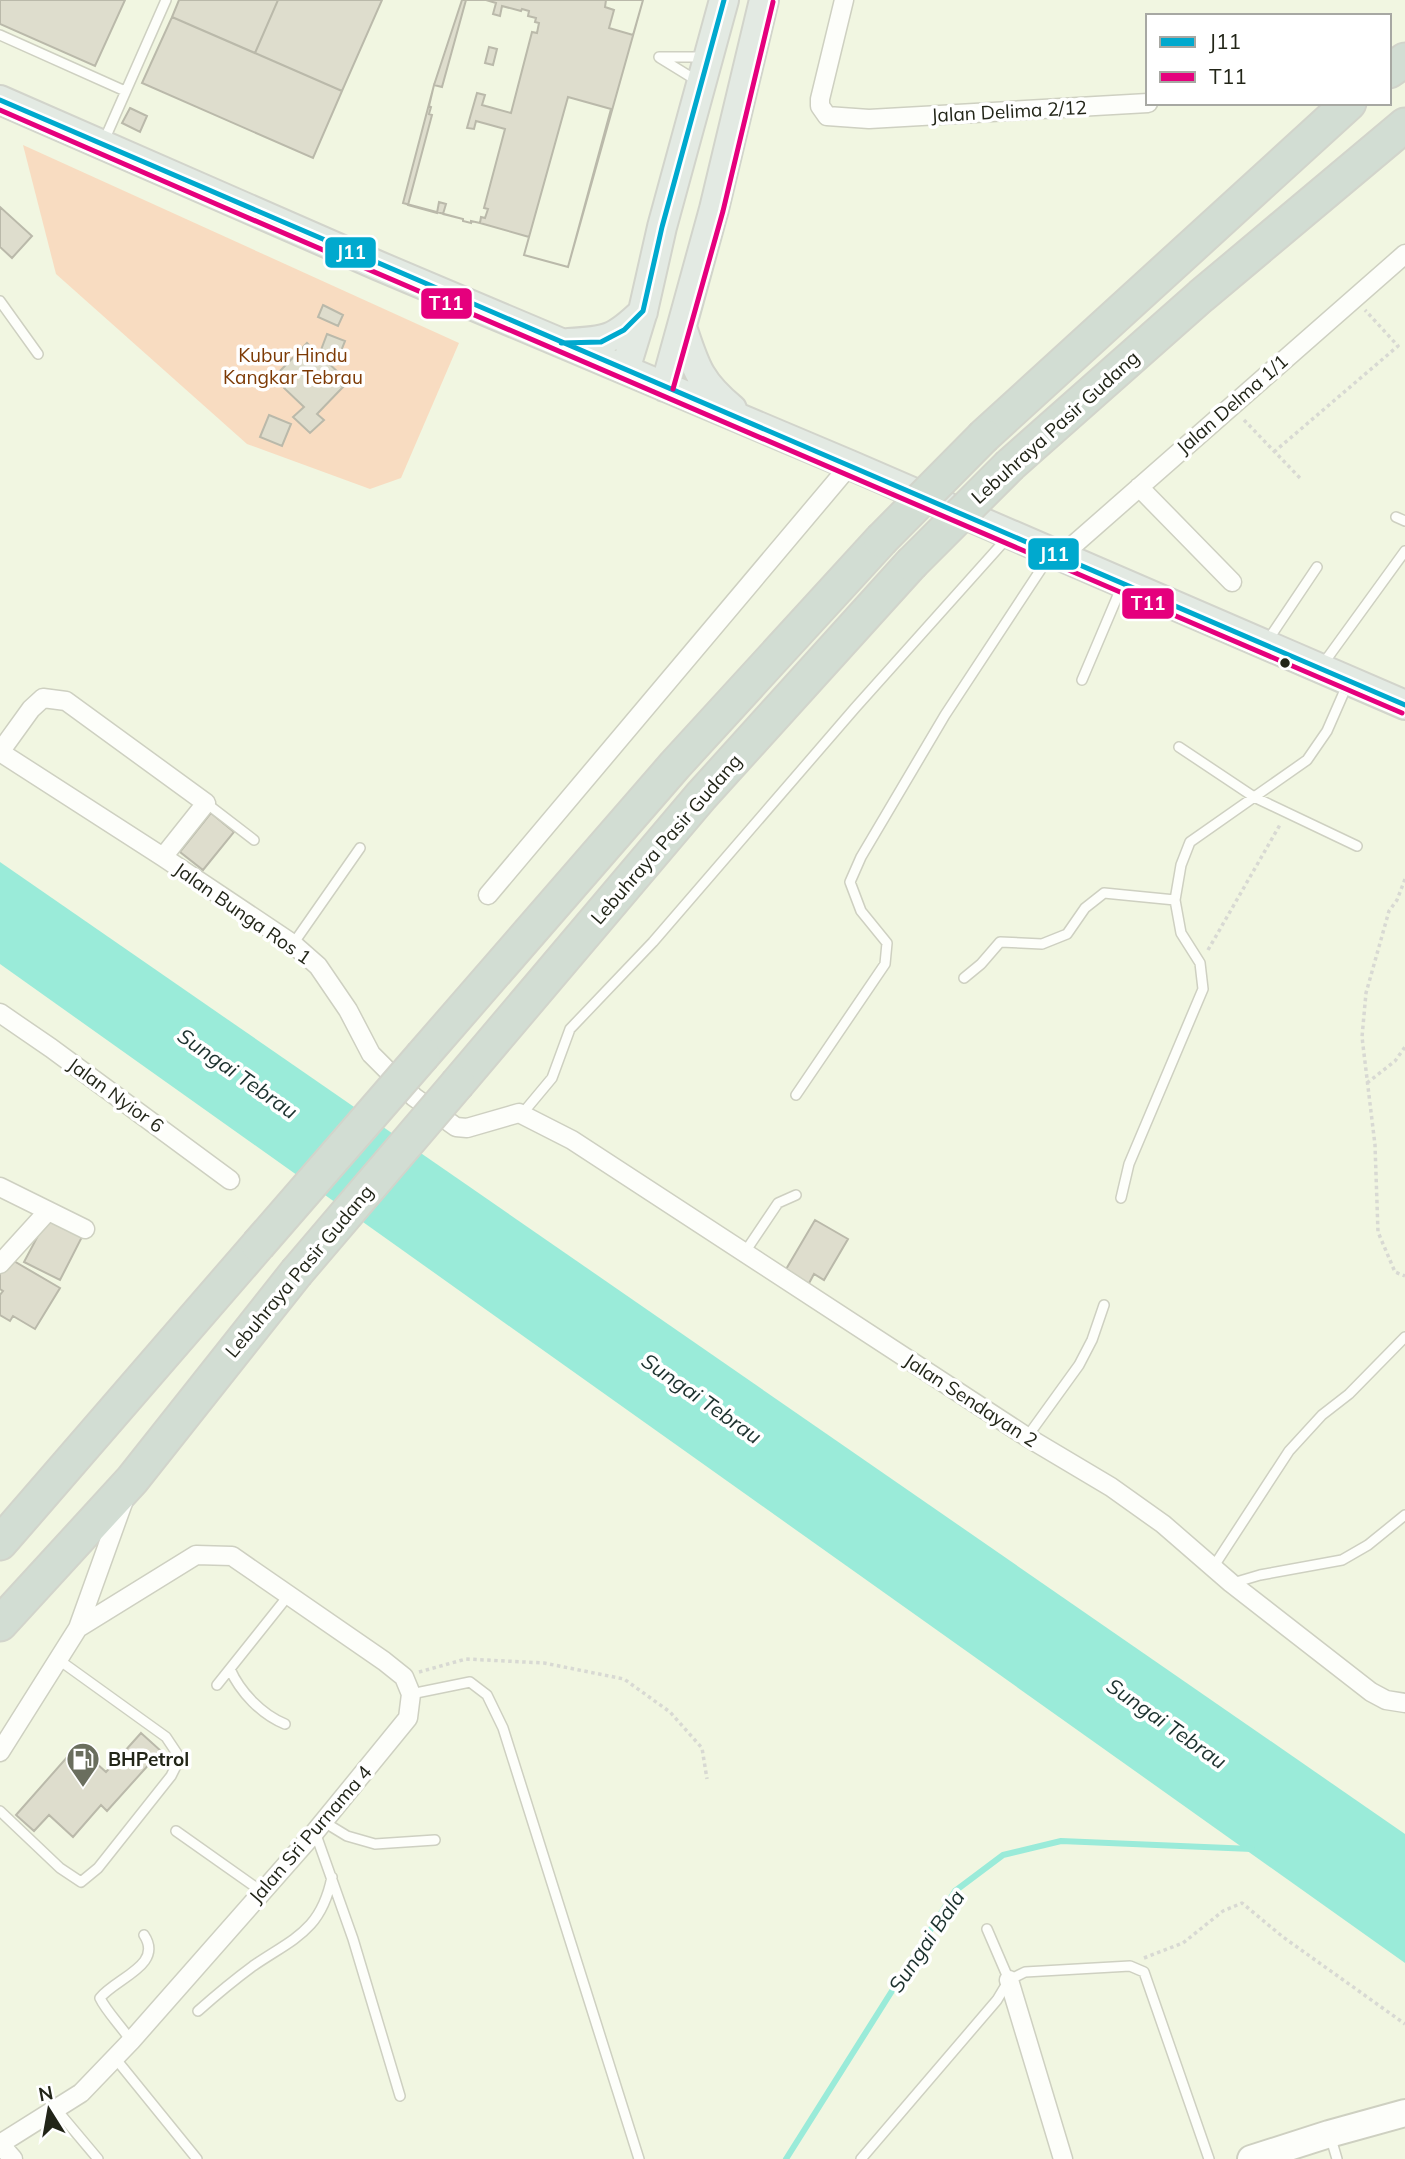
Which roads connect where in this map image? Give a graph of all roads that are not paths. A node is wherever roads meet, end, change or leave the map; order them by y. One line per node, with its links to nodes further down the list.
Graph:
1 (166, 0): 6 (lane)
2 (726, 0): 3 (main road); 14 (main road)
3 (764, 0): 15 (main road)
4 (844, 0): 8 (street, Jalan Delima 2/12)
5 (0, 35): 6 (lane)
6 (125, 91): 11 (lane)
7 (0, 100): 11 (main road)
8 (1146, 103)
9 (1347, 105): 62 (highway, Lebuhraya Pasir Gudang, bridge)
10 (1405, 125): 60 (highway, Lebuhraya Pasir Gudang, bridge)
11 (102, 144): 16 (main road)
12 (1405, 254): 22 (street, Jalan Delma 1/1)
13 (0, 301): 17 (lane)
14 (643, 311): 16 (main road); 18 (main road)
15 (682, 327): 19 (main road); 20 (main road)
16 (561, 343): 18 (main road)
17 (38, 354)
18 (625, 370): 19 (main road)
19 (665, 387): 20 (main road)
20 (747, 421): 21 (main road)
21 (850, 465): 23 (main road); 42 (street)
22 (1139, 487): 25 (street, Jalan Delma 1/1); 27 (street)
23 (1010, 534): 25 (main road); 48 (lane)
24 (1405, 551): 30 (lane)
25 (1056, 554): 28 (main road); 47 (lane)
26 (1317, 567): 29 (lane)
27 (1232, 582)
28 (1123, 583): 29 (main road); 31 (lane)
29 (1265, 645): 30 (main road)
30 (1320, 668): 32 (main road)
31 (1082, 680)
32 (1349, 681): 33 (main road); 36 (lane)
33 (1405, 705)
34 (1179, 747): 36 (lane)
35 (0, 752): 37 (street); 41 (street, Jalan Bunga Ros 1)
36 (1254, 797): 39 (lane); 43 (lane)
37 (206, 803): 38 (lane); 41 (street)
38 (254, 840)
39 (1357, 846)
40 (360, 848): 44 (lane)
41 (163, 857): 44 (street, Jalan Bunga Ros 1)
42 (488, 895)
43 (1175, 900): 45 (lane); 52 (lane)
44 (292, 944): 48 (street, Jalan Bunga Ros 1)
45 (964, 978)
46 (0, 1013): 49 (street, Jalan Nyior 6)
47 (796, 1095)
48 (522, 1114): 55 (street, Jalan Sendayan 2)
49 (230, 1180)
50 (0, 1187): 53 (street)
51 (796, 1195): 55 (lane)
52 (1121, 1198)
53 (48, 1211): 54 (street); 56 (street)
54 (85, 1229)
55 (745, 1252): 59 (street, Jalan Sendayan 2)
56 (0, 1265)
57 (1104, 1305): 59 (lane)
58 (1405, 1337): 63 (lane)
59 (1027, 1437): 63 (street, Jalan Sendayan 2)
60 (132, 1480): 66 (highway, Lebuhraya Pasir Gudang); 67 (street)
61 (1405, 1516): 64 (lane)
62 (0, 1543)
63 (1214, 1566): 64 (street, Jalan Sendayan 2)
64 (1231, 1583): 72 (street, Jalan Sendayan 2)
65 (288, 1596): 67 (street); 69 (lane); 71 (street)
66 (0, 1624)
67 (78, 1628): 68 (street)
68 (60, 1660): 74 (street); 75 (lane)
69 (230, 1669): 70 (lane); 73 (lane)
70 (217, 1685)
71 (407, 1686): 76 (street, Jalan Sri Purnama 4); 95 (lane)
72 (1405, 1703)
73 (285, 1724)
74 (0, 1752)
75 (0, 1811)
76 (320, 1827): 78 (lane); 79 (lane); 80 (street, Jalan Sri Purnama 4)
77 (176, 1831): 80 (lane)
78 (435, 1840)
79 (332, 1876): 84 (lane); 87 (lane)
80 (261, 1891): 85 (street, Jalan Sri Purnama 4)
81 (987, 1928): 83 (lane)
82 (144, 1935): 85 (lane)
83 (1009, 1980): 96 (lane); 97 (street); 98 (lane)
84 (198, 2011)
85 (131, 2041): 86 (street, Jalan Sri Purnama 4)
86 (114, 2058): 88 (street, Jalan Sri Purnama 4); 94 (lane)
87 (400, 2096)
88 (56, 2109): 91 (street, Jalan Sri Purnama 4); 93 (lane)
89 (1402, 2115): 90 (street)
90 (1329, 2134): 99 (street); 100 (lane)
91 (0, 2144): 92 (street)
92 (13, 2159)
93 (98, 2159)
94 (197, 2159)
95 (639, 2159)
96 (861, 2159)
97 (1063, 2159)
98 (1209, 2159)
99 (1251, 2159)
100 (1337, 2159)

